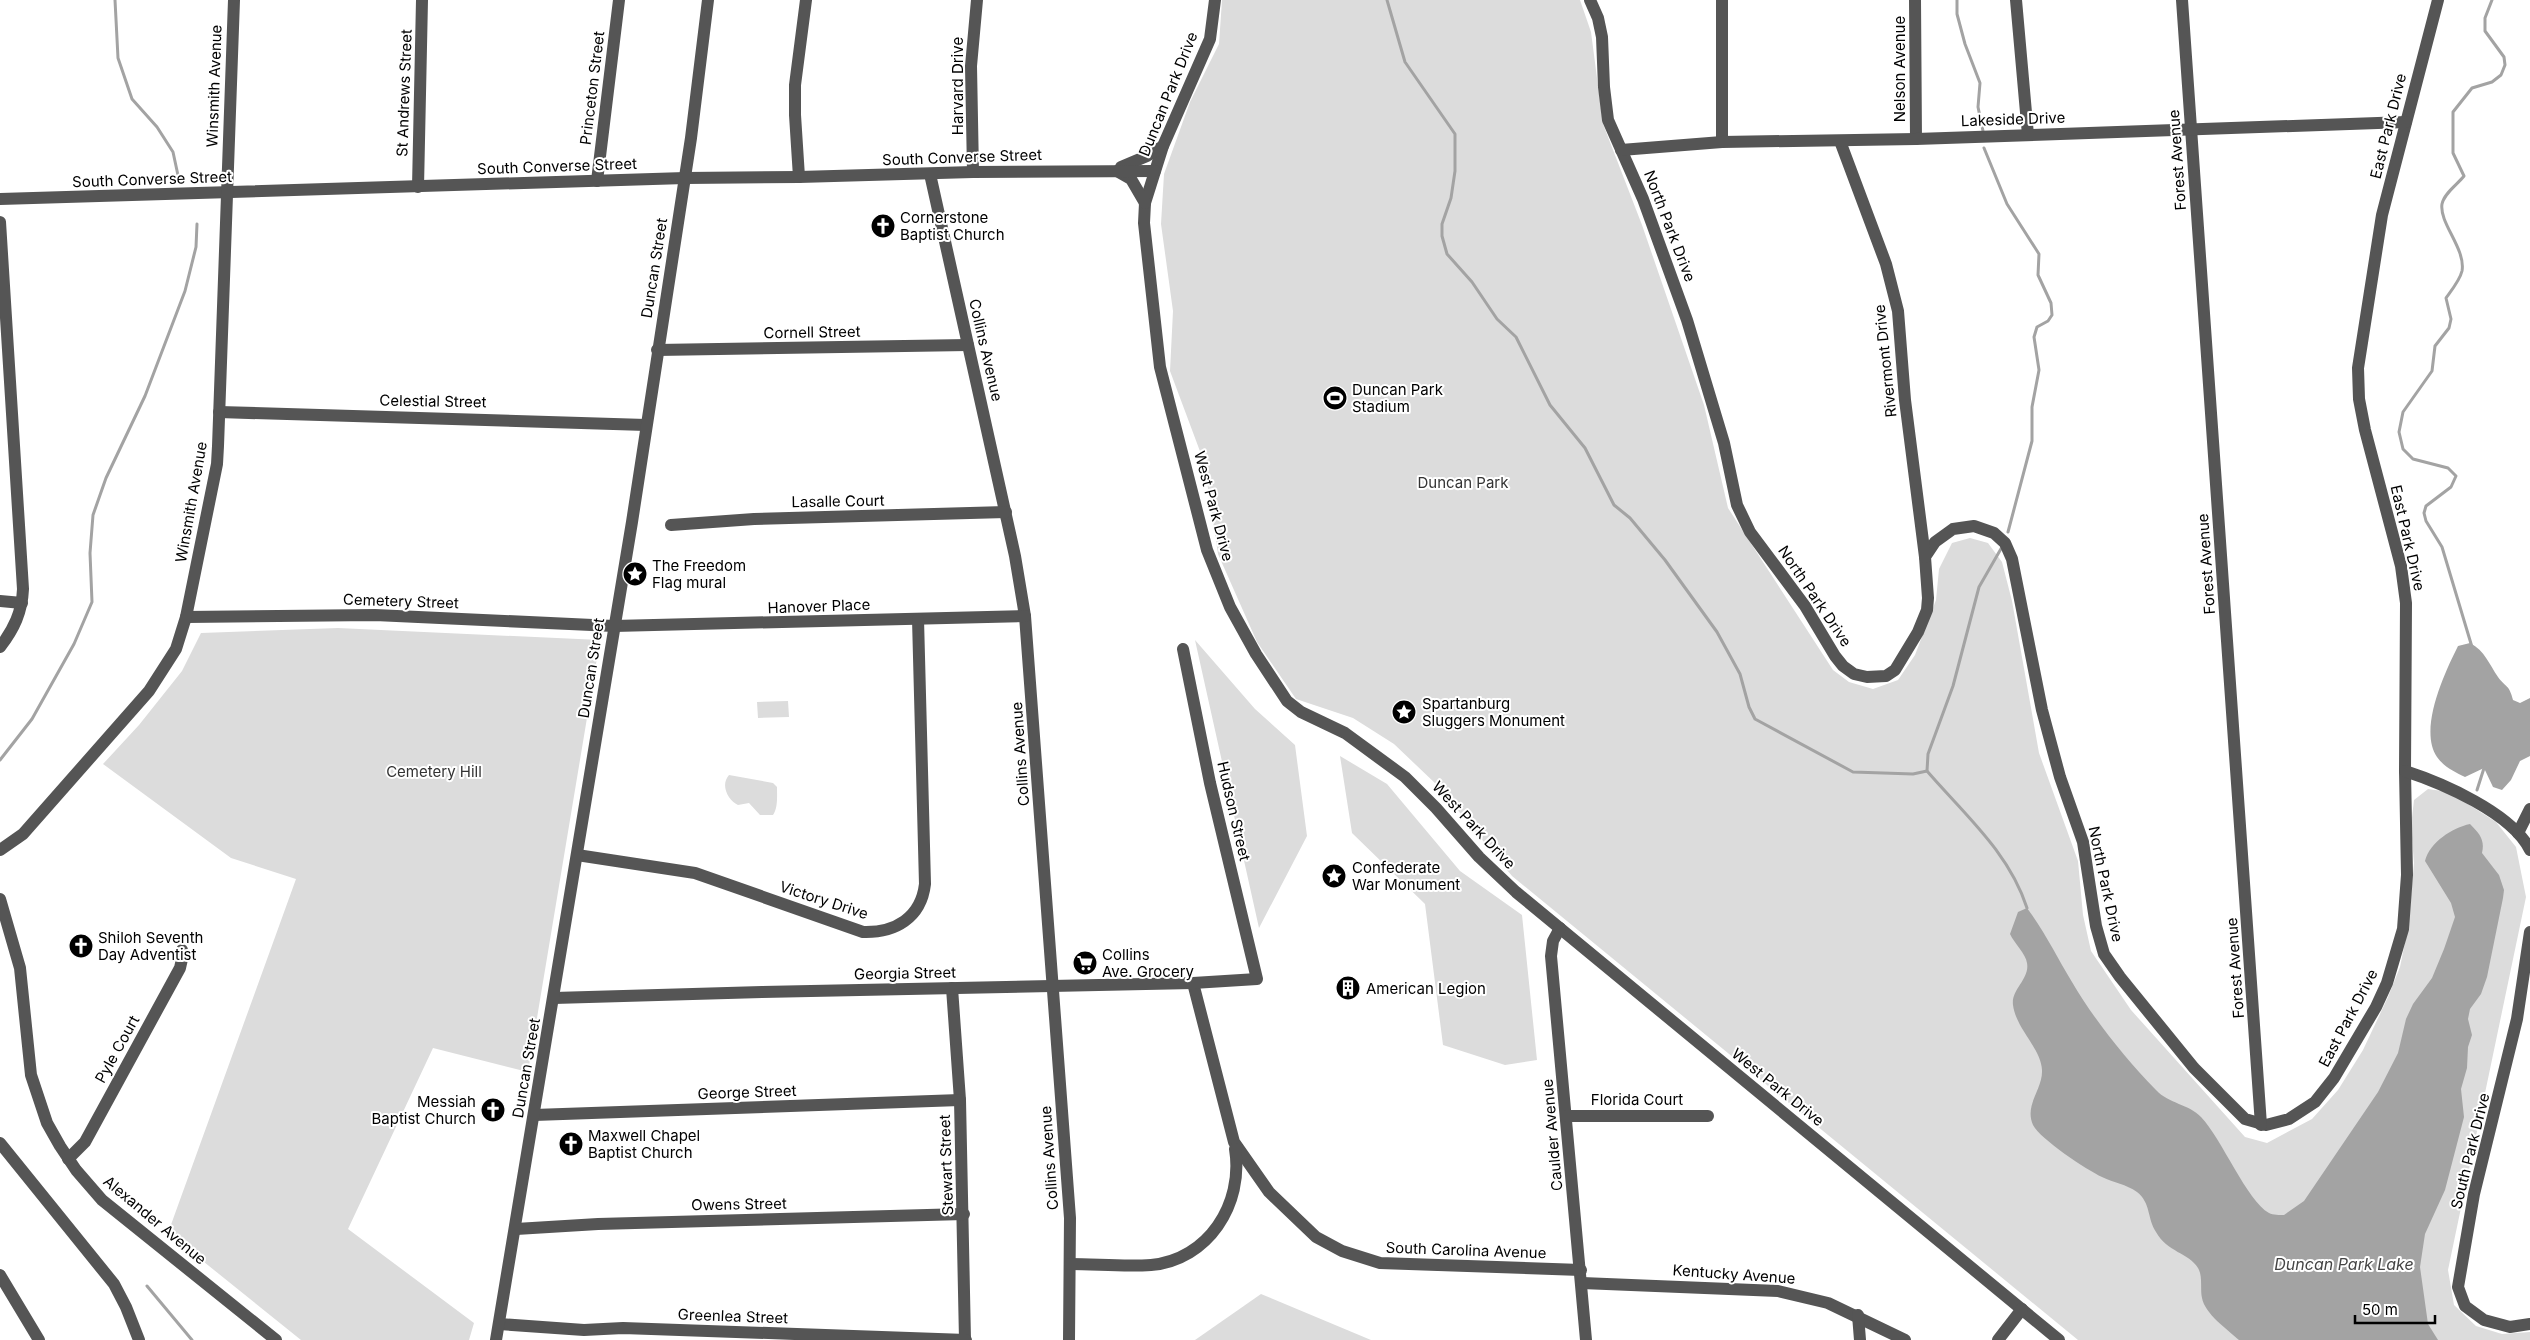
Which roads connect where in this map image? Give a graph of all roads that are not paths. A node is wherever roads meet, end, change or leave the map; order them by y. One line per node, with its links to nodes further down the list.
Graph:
1 (234, 0): 30 (street, Winsmith Avenue)
2 (422, 0): 29 (street, St Andrews Street)
3 (619, 0): 28 (street, Princeton Street)
4 (708, 0): 27 (street, Duncan Street)
5 (806, 0): 26 (street)
6 (978, 0): 24 (street, Harvard Drive)
7 (1215, 0): 20 (street, Duncan Park Drive)
8 (1590, 0): 21 (street, North Park Drive)
9 (1722, 0): 19 (street)
10 (1915, 0): 17 (street, Nelson Avenue)
11 (2016, 0): 16 (street)
12 (2182, 0): 15 (street, Forest Avenue)
13 (2438, 0): 14 (street, East Park Drive)
14 (2406, 122): 15 (street, Lakeside Drive); 50 (street, East Park Drive)
15 (2191, 129): 16 (street, Lakeside Drive); 69 (street, Forest Avenue)
16 (2028, 135): 17 (street, Lakeside Drive)
17 (1916, 139): 18 (street, Lakeside Drive)
18 (1840, 141): 19 (street, Lakeside Drive); 41 (street, Rivermont Drive)
19 (1722, 142): 21 (street, Lakeside Drive)
20 (1163, 146): 22 (street, South Converse Street); 23 (street, Duncan Park Drive)
21 (1621, 150): 41 (street, North Park Drive)
22 (1114, 170): 23 (street, South Converse Street); 24 (street, South Converse Street); 32 (street)
23 (1155, 171): 32 (street, West Park Drive)
24 (973, 172): 25 (street, South Converse Street)
25 (930, 174): 26 (street, South Converse Street); 34 (street, Collins Avenue)
26 (799, 177): 27 (street, South Converse Street)
27 (685, 178): 28 (street, South Converse Street); 35 (street, Duncan Street)
28 (597, 180): 29 (street, South Converse Street)
29 (418, 186): 30 (street, South Converse Street)
30 (226, 192): 31 (street, South Converse Street); 37 (street, Winsmith Avenue)
31 (0, 199)
32 (1145, 202): 57 (street, West Park Drive)
33 (0, 222): 36 (street)
34 (968, 345): 35 (street, Cornell Street); 39 (street, Collins Avenue)
35 (657, 350): 38 (street, Duncan Street)
36 (6, 408): 43 (street)
37 (220, 412): 38 (street, Celestial Street); 45 (street, Winsmith Avenue)
38 (646, 425): 47 (street, Duncan Street)
39 (1006, 512): 40 (street, Lasalle Court); 44 (street, Collins Avenue)
40 (671, 525)
41 (1925, 557): 69 (street, North Park Drive)
42 (0, 601): 43 (street)
43 (22, 602): 48 (street)
44 (1025, 616): 46 (street, Hanover Place); 62 (street, Collins Avenue)
45 (186, 617): 47 (street, Cemetery Street); 53 (street, Winsmith Avenue)
46 (918, 619): 47 (street, Hanover Place); 55 (street, Victory Drive)
47 (614, 626): 55 (street, Duncan Street)
48 (0, 647)
49 (1183, 649): 60 (street, Hudson Street)
50 (2405, 770): 52 (street); 69 (street, East Park Drive)
51 (2530, 810): 52 (street)
52 (2518, 833): 54 (street)
53 (0, 850)
54 (2530, 850)
55 (577, 855): 64 (street, Duncan Street)
56 (0, 899): 72 (street, Alexander Avenue)
57 (1560, 928): 67 (street, Caulder Avenue); 79 (street, West Park Drive)
58 (2530, 932): 82 (street, South Park Drive)
59 (182, 950): 72 (street, Pyle Court)
60 (1257, 980): 61 (street, Georgia Street)
61 (1193, 983): 62 (street, Georgia Street); 70 (street, South Carolina Avenue)
62 (1054, 986): 63 (street, Georgia Street); 75 (street, Collins Avenue)
63 (952, 988): 64 (street, Georgia Street); 65 (street, Stewart Street)
64 (554, 998): 66 (street, Duncan Street)
65 (960, 1100): 66 (street, George Street); 73 (street, Stewart Street)
66 (534, 1115): 74 (street, Duncan Street)
67 (1566, 1116): 68 (street, Florida Court); 76 (street, Caulder Avenue)
68 (1708, 1116)
69 (2261, 1125)
70 (1234, 1142): 75 (street); 76 (street, South Carolina Avenue)
71 (0, 1143): 85 (street)
72 (68, 1159): 86 (street, Alexander Avenue)
73 (964, 1214): 74 (street, Owens Street); 88 (street, Stewart Street)
74 (516, 1229): 81 (street, Duncan Street)
75 (1070, 1264): 89 (street, Collins Avenue)
76 (1581, 1270): 78 (street, Caulder Avenue)
77 (0, 1275): 84 (street)
78 (1582, 1283): 80 (street, Kentucky Avenue); 90 (street, Caulder Avenue)
79 (2022, 1310): 93 (street); 94 (street, West Park Drive)
80 (1858, 1316): 91 (street); 92 (street, Kentucky Avenue)
81 (499, 1324): 83 (street, Greenlea Street); 87 (street, Duncan Street)
82 (2530, 1324)
83 (861, 1338): 88 (street, Greenlea Street)
84 (39, 1340)
85 (139, 1340)
86 (276, 1340)
87 (496, 1340)
88 (965, 1340)
89 (1069, 1340)
90 (1586, 1340)
91 (1860, 1340)
92 (1905, 1340)
93 (1998, 1340)
94 (2059, 1340)

